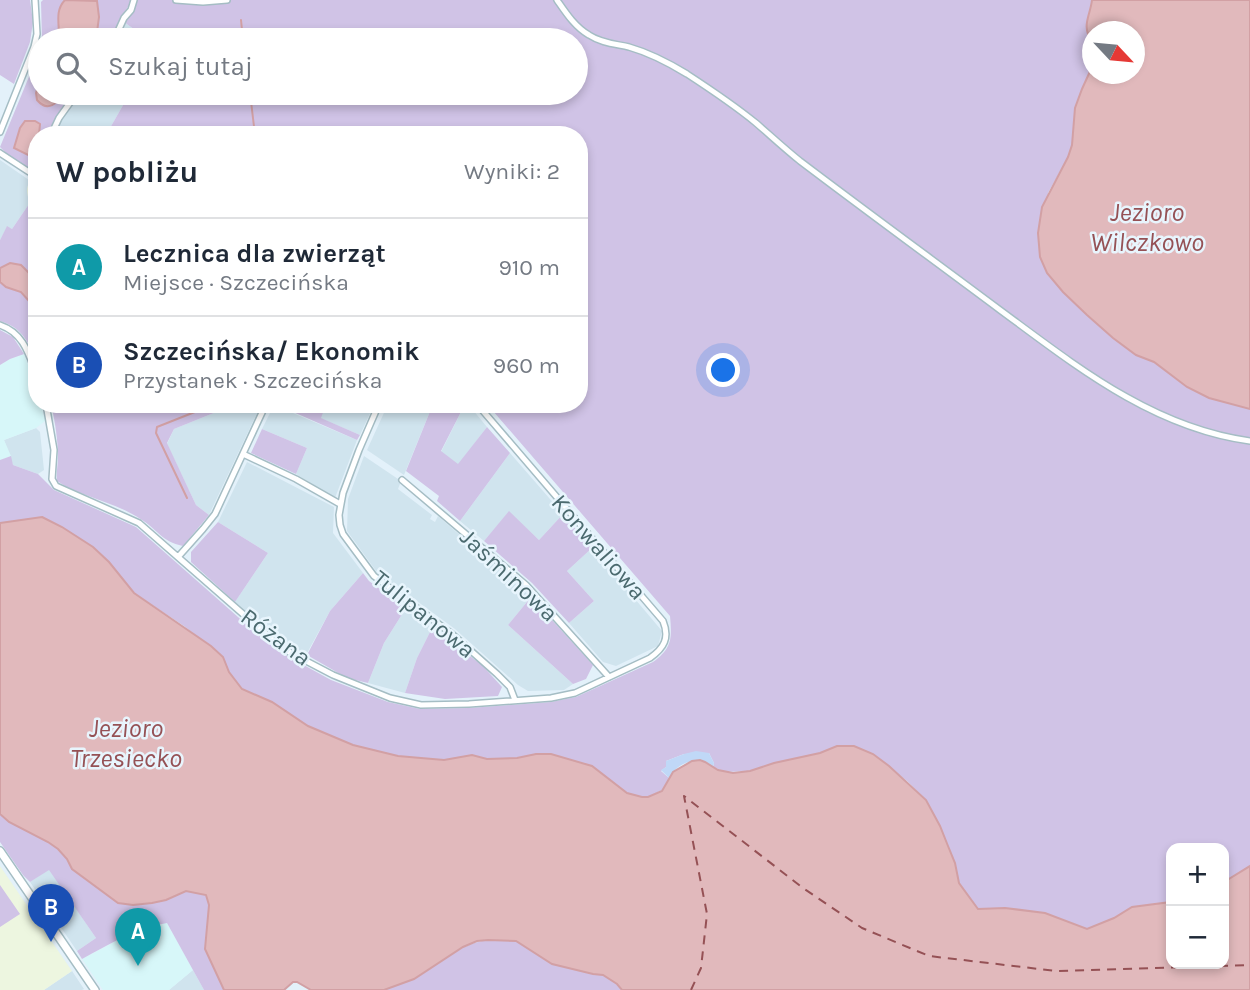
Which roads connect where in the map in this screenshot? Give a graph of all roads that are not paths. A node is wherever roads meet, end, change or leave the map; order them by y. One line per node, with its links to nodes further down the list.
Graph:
1 (35, 0): 6 (street)
2 (134, 0): 7 (street)
3 (176, 0): 4 (street)
4 (227, 0)
5 (557, 0): 8 (street)
6 (37, 28)
7 (119, 28)
8 (580, 28)
9 (588, 35): 22 (street)
10 (28, 62): 13 (street)
11 (68, 105): 12 (street)
12 (55, 126)
13 (0, 132)
14 (0, 152): 15 (street)
15 (28, 171)
16 (0, 325): 17 (street)
17 (28, 354)
18 (48, 413): 26 (street, Różana)
19 (262, 413): 23 (street)
20 (375, 413): 25 (street, Tulipanowa)
21 (485, 413): 27 (street, Konwaliowa)
22 (1250, 441)
23 (243, 454): 25 (street); 26 (street)
24 (402, 480): 27 (street, Jaśminowa)
25 (341, 504): 28 (street, Tulipanowa)
26 (178, 557): 28 (street, Różana)
27 (609, 677): 28 (street, Różana)
28 (515, 700)
29 (0, 851): 30 (street)
30 (95, 990)

